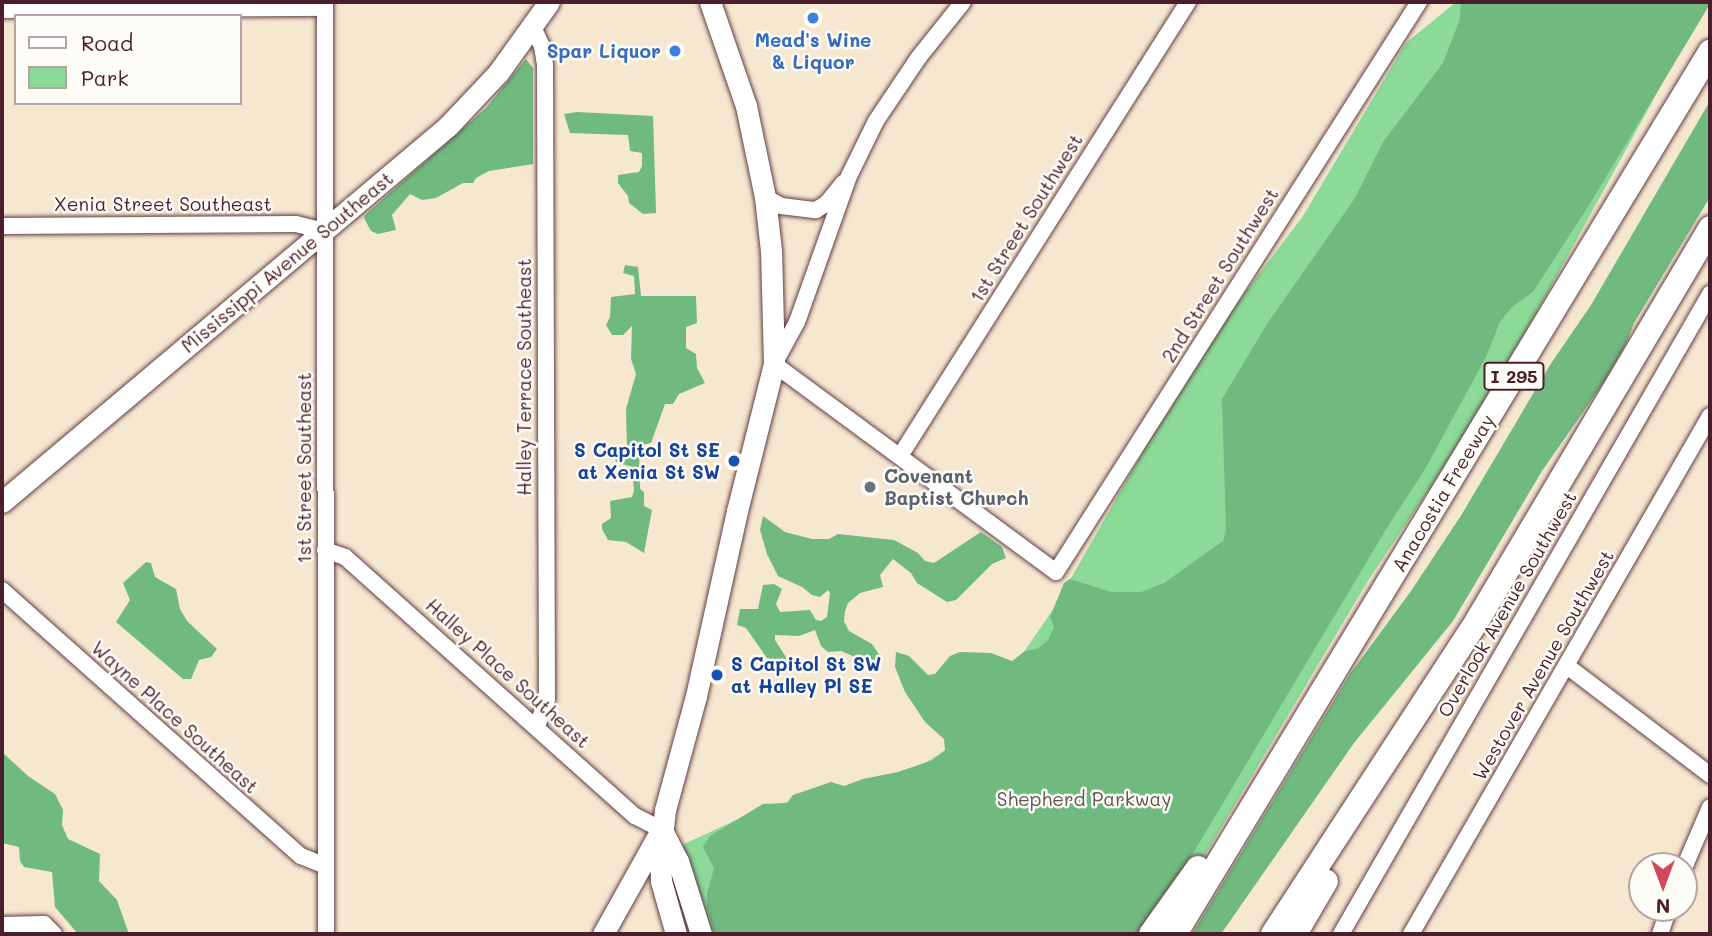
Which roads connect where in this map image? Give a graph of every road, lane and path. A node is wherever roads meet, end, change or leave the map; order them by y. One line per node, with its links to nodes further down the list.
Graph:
1 (549, 2): 8 (main road, Mississippi Avenue Southeast)
2 (710, 2): 11 (main road)
3 (964, 2): 10 (street)
4 (1188, 2): 20 (street, 1st Street Southwest)
5 (1419, 2): 20 (street, 2nd Street Southwest)
6 (325, 5): 7 (street); 14 (street, 1st Street Southeast)
7 (2, 10)
8 (533, 27): 14 (main road, Mississippi Avenue Southeast); 26 (street, Halley Terrace Southeast)
9 (1710, 52): 25 (highway, Anacostia Freeway / I 295)
10 (849, 176): 11 (street); 17 (street)
11 (765, 197): 17 (main road)
12 (2, 226): 14 (street, Xenia Street Southeast)
13 (1710, 228): 18 (highway)
14 (324, 231): 21 (main road, Mississippi Avenue Southeast); 22 (street, 1st Street Southeast)
15 (1710, 255): 18 (highway)
16 (1710, 295): 43 (street, Overlook Avenue Southwest)
17 (774, 364): 20 (street); 30 (main road)
18 (1632, 366): 27 (highway)
19 (1710, 416): 24 (street, Westover Avenue Southwest)
20 (900, 456)
21 (2, 502)
22 (325, 550): 26 (street, Halley Place Southeast); 32 (street, 1st Street Southeast)
23 (2, 590): 32 (street, Wayne Place Southeast)
24 (1567, 666): 28 (street); 44 (street, Westover Avenue Southwest)
25 (1318, 700): 39 (highway); 40 (highway, Anacostia Freeway / I 295)
26 (537, 726): 30 (street, Halley Place Southeast)
27 (1382, 768): 41 (highway); 42 (highway)
28 (1710, 775)
29 (1710, 807): 31 (street)
30 (662, 830): 36 (main road); 37 (main road); 38 (main road)
31 (1691, 852)
32 (326, 866): 35 (street, 1st Street Southeast)
33 (2, 925): 34 (street)
34 (54, 934)
35 (326, 934)
36 (603, 934)
37 (676, 934)
38 (701, 934)
39 (1151, 934)
40 (1175, 934)
41 (1273, 934)
42 (1295, 934)
43 (1341, 934)
44 (1411, 934)

